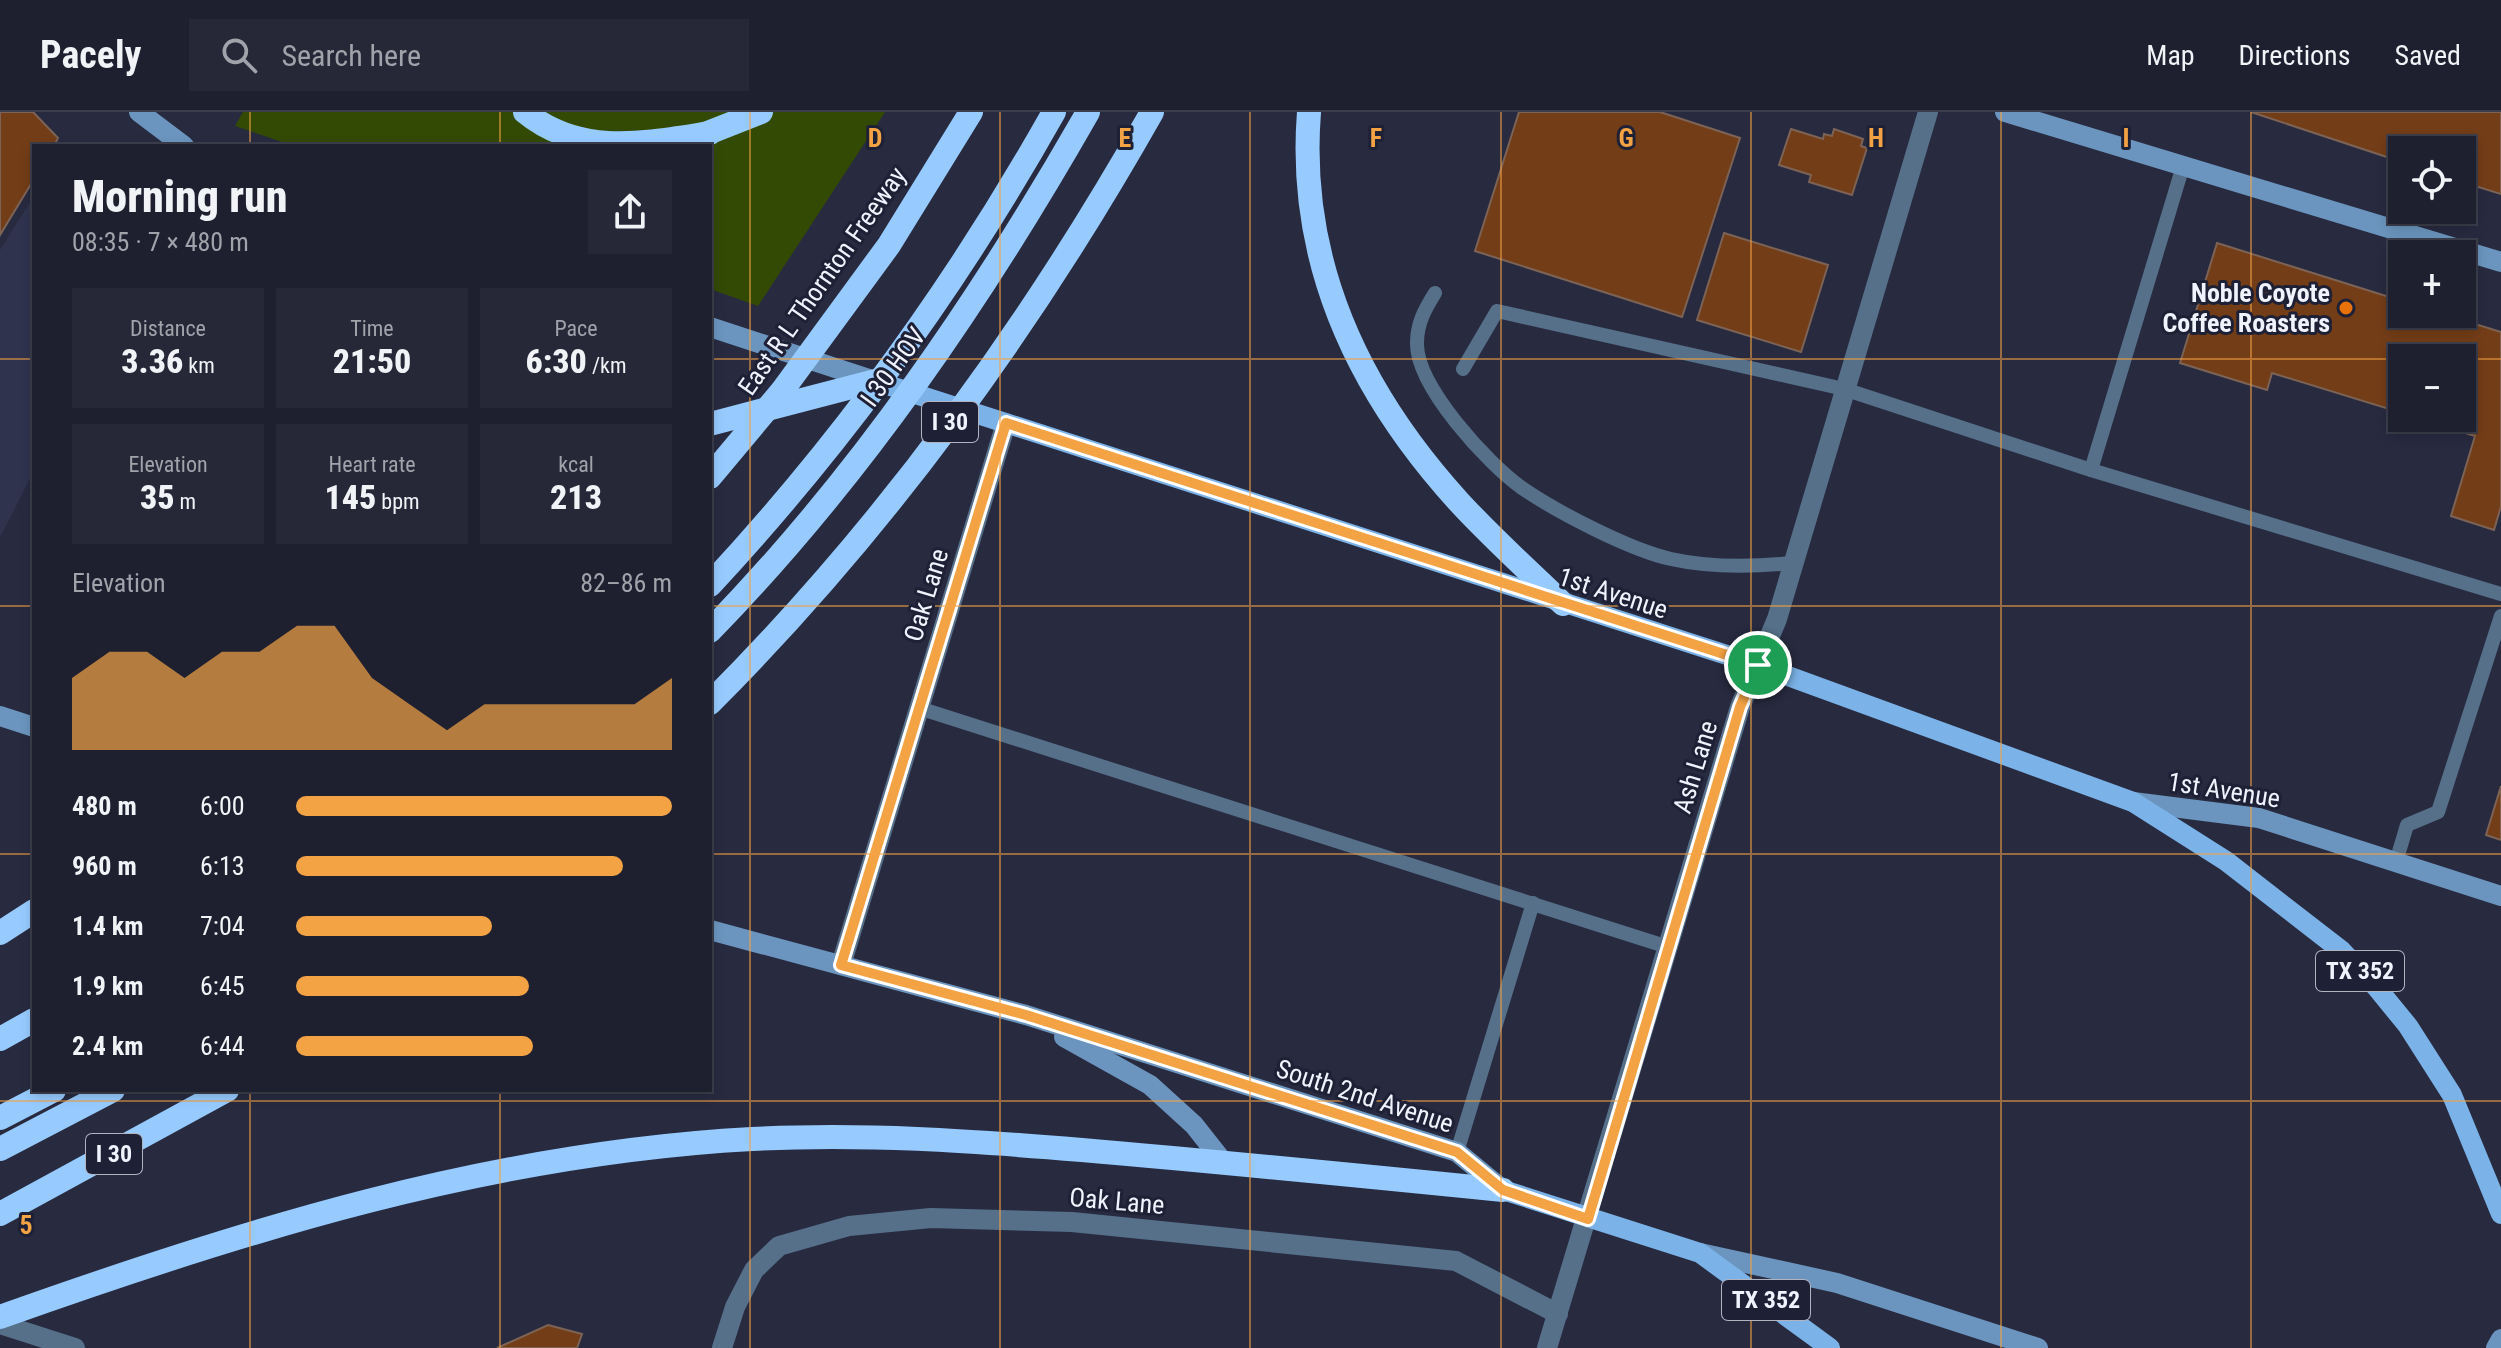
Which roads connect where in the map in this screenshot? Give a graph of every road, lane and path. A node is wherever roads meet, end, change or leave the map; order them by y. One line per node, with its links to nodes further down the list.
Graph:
1 (139, 112): 12 (main road)
2 (525, 112): 13 (highway)
3 (761, 112): 11 (highway)
4 (971, 112): 26 (highway, East R L Thornton Freeway, bridge)
5 (1054, 112): 28 (highway, I 30 HOV, bridge)
6 (1088, 112): 32 (highway, I 30 HOV, bridge)
7 (1152, 112): 34 (highway, I 30, bridge)
8 (1309, 112): 30 (highway)
9 (1928, 112): 22 (street, Ash Lane)
10 (2005, 112): 16 (main road)
11 (710, 133): 14 (highway); 15 (highway)
12 (181, 144)
13 (609, 144)
14 (639, 144)
15 (673, 144)
16 (2183, 166): 17 (main road); 25 (lane)
17 (2501, 262)
18 (1435, 293): 27 (lane)
19 (712, 328): 21 (main road, 1st Avenue)
20 (1463, 369): 22 (lane)
21 (875, 381): 23 (highway); 24 (main road, 1st Avenue / TX 352)
22 (1844, 389): 25 (lane); 27 (street, Ash Lane)
23 (712, 423)
24 (1006, 423): 30 (main road, 1st Avenue / TX 352); 35 (street, Oak Lane)
25 (2091, 470): 29 (lane)
26 (712, 475)
27 (1792, 563): 33 (street, Ash Lane)
28 (712, 583)
29 (2501, 594)
30 (1563, 604): 33 (main road, 1st Avenue / TX 352)
31 (2501, 616): 39 (lane)
32 (712, 629)
33 (1758, 665): 38 (main road, 1st Avenue / TX 352); 45 (street, Ash Lane)
34 (712, 701)
35 (919, 708): 41 (lane); 46 (street, Oak Lane)
36 (0, 716): 37 (main road)
37 (32, 726)
38 (2133, 802): 39 (main road, 1st Avenue); 59 (main road, TX 352)
39 (2396, 862): 40 (main road, 1st Avenue)
40 (2501, 896)
41 (1533, 903): 45 (lane); 55 (lane)
42 (32, 912): 44 (highway)
43 (712, 931): 46 (main road, South 2nd Avenue)
44 (0, 933)
45 (1668, 947): 60 (street, Ash Lane)
46 (841, 965): 47 (main road, South 2nd Avenue)
47 (1026, 1015): 55 (main road, South 2nd Avenue); 56 (main road)
48 (32, 1021): 49 (highway)
49 (0, 1039)
50 (50, 1092): 53 (highway)
51 (109, 1092): 54 (highway)
52 (223, 1092): 58 (highway, I 30)
53 (0, 1118)
54 (0, 1149)
55 (1457, 1152): 57 (main road, South 2nd Avenue)
56 (1224, 1163): 57 (highway); 63 (highway)
57 (1503, 1190): 60 (main road, South 2nd Avenue / TX 352)
58 (0, 1214)
59 (2501, 1214)
60 (1588, 1219): 61 (main road, South 2nd Avenue / TX 352); 62 (street, Ash Lane)
61 (1700, 1253): 69 (main road, TX 352); 70 (main road, South 2nd Avenue)
62 (1558, 1314): 67 (street, Oak Lane); 68 (street, Ash Lane)
63 (0, 1317)
64 (0, 1324): 66 (street)
65 (2501, 1339): 71 (main road)
66 (75, 1348)
67 (722, 1348)
68 (1547, 1348)
69 (1830, 1348)
70 (2038, 1348)
71 (2496, 1348)

